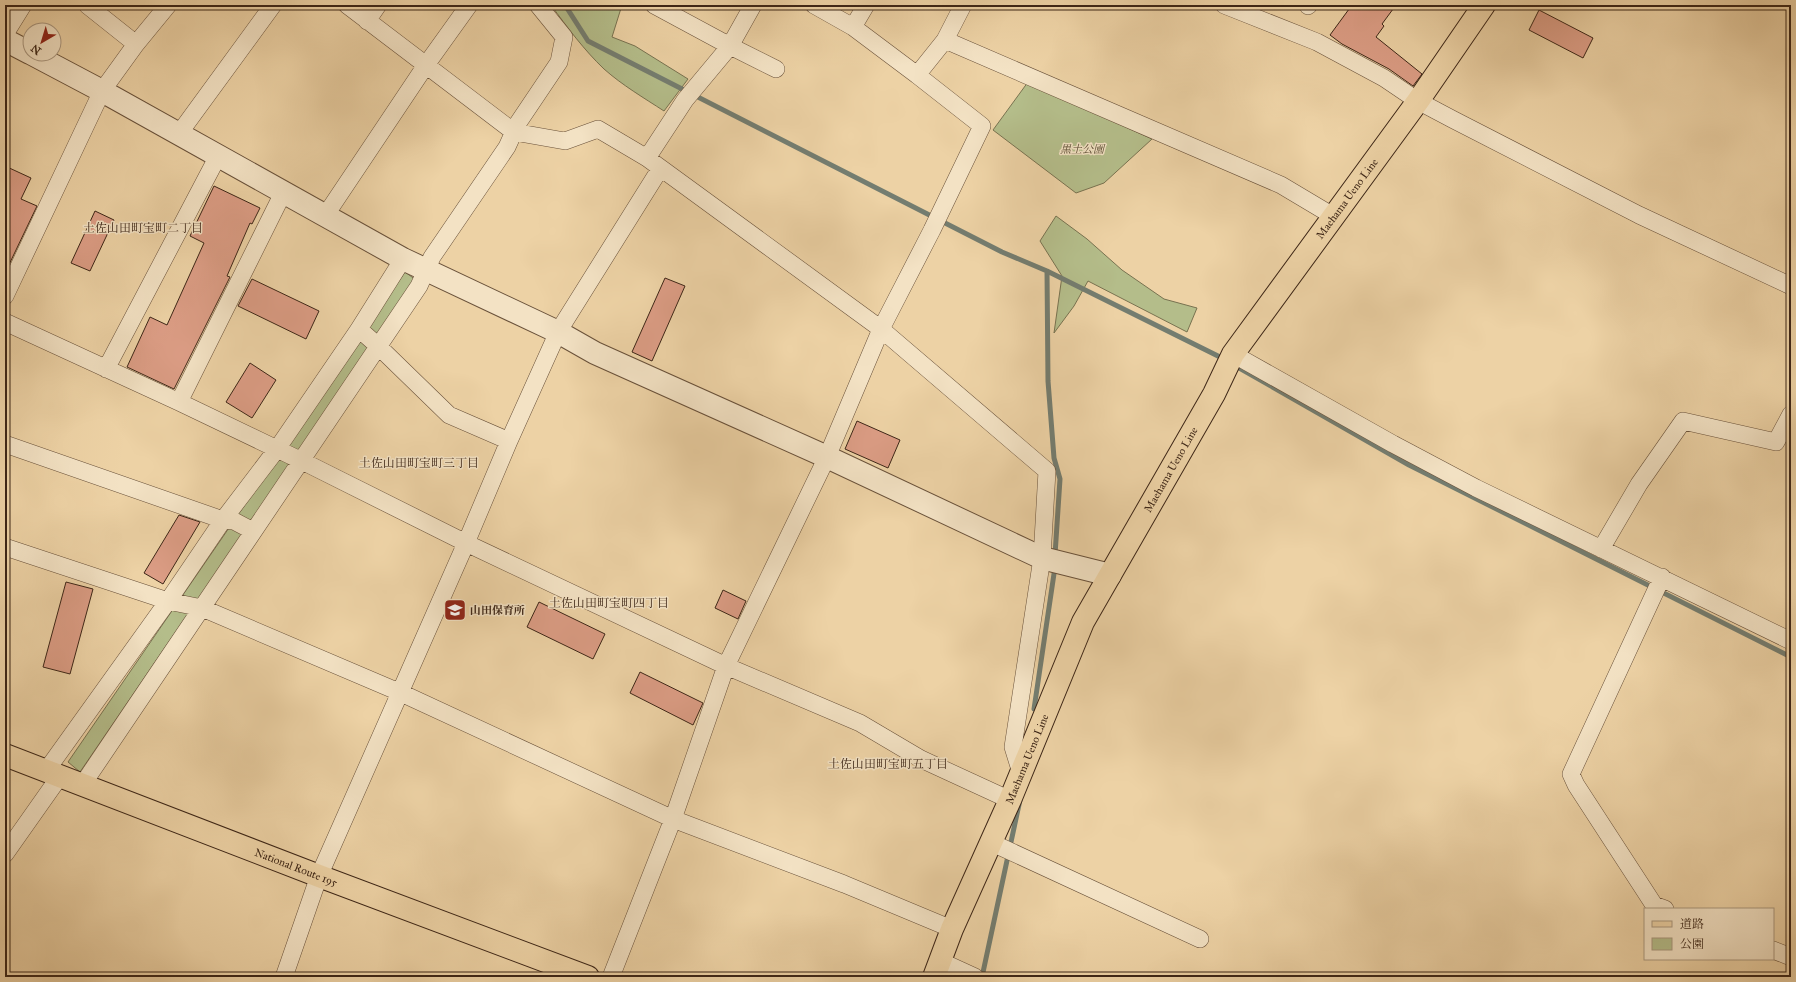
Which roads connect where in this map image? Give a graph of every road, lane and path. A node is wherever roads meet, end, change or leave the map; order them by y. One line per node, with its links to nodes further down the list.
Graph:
1 (23, 5): 18 (street)
2 (87, 5): 21 (street)
3 (168, 5): 21 (street)
4 (273, 5): 31 (street)
5 (347, 5): 16 (street)
6 (378, 5): 16 (street)
7 (469, 5): 25 (street)
8 (538, 5): 30 (street)
9 (654, 5): 22 (street)
10 (753, 5): 22 (street)
11 (814, 5): 17 (street)
12 (866, 5): 17 (street)
13 (963, 5): 20 (street)
14 (1224, 5): 29 (street)
15 (1484, 5): 29 (main road, Maehama Ueno Line)
16 (367, 21): 25 (street)
17 (853, 27): 27 (street)
18 (5, 34)
19 (5, 40): 23 (street)
20 (945, 40): 27 (street); 37 (street)
21 (136, 44): 28 (street)
22 (730, 46): 26 (street); 33 (street)
23 (22, 48)
24 (48, 62): 28 (street)
25 (426, 65): 30 (street); 36 (street)
26 (776, 69)
27 (917, 75): 44 (street)
28 (102, 91): 31 (street); 41 (street)
29 (1418, 101): 37 (main road, Maehama Ueno Line); 40 (street)
30 (514, 132): 33 (street); 39 (street)
31 (178, 134): 32 (street)
32 (218, 156): 35 (street); 48 (street)
33 (647, 158): 34 (street)
34 (660, 169): 44 (street); 45 (street)
35 (283, 193): 36 (street); 49 (street)
36 (325, 216): 38 (street)
37 (1333, 216): 47 (main road, Maehama Ueno Line)
38 (403, 259): 39 (street); 43 (street)
39 (426, 271): 45 (street); 46 (street)
40 (1791, 286)
41 (5, 296)
42 (5, 322): 48 (street)
43 (359, 329): 46 (street); 53 (street)
44 (881, 329): 54 (street); 61 (street)
45 (558, 332): 51 (street); 54 (street)
46 (378, 346): 51 (street); 55 (street)
47 (1229, 363): 60 (street); 62 (main road, Maehama Ueno Line)
48 (106, 369): 49 (street)
49 (179, 402): 53 (street)
50 (1791, 414): 60 (street)
51 (508, 441): 58 (street)
52 (5, 444): 56 (street)
53 (277, 449): 55 (street); 56 (street)
54 (827, 457): 61 (street); 67 (street)
55 (302, 461): 57 (street); 58 (street)
56 (223, 520): 57 (street); 64 (street)
57 (253, 531): 65 (street)
58 (466, 543): 67 (street); 68 (street)
59 (5, 547): 64 (street)
60 (1601, 549): 63 (street)
61 (1051, 560): 62 (street); 70 (street)
62 (1110, 575): 70 (main road, Maehama Ueno Line)
63 (1662, 577): 66 (street); 78 (street)
64 (168, 600): 65 (street); 71 (street)
65 (202, 608): 68 (street); 72 (street)
66 (1791, 641)
67 (726, 666): 73 (street); 74 (street)
68 (399, 692): 74 (street); 77 (street)
69 (5, 755): 71 (main road, National Route 195)
70 (1021, 773): 73 (main road, Maehama Ueno Line)
71 (53, 774): 72 (main road, National Route 195); 76 (street)
72 (83, 784): 77 (main road, National Route 195)
73 (1010, 800): 75 (main road, Maehama Ueno Line)
74 (673, 819): 79 (street); 87 (street)
75 (1003, 847): 79 (main road, Maehama Ueno Line); 80 (street)
76 (5, 854)
77 (319, 876): 85 (street); 86 (main road, National Route 195)
78 (1662, 908)
79 (952, 929): 83 (main road, Maehama Ueno Line)
80 (1200, 939)
81 (1774, 950): 82 (street)
82 (1791, 957)
83 (937, 969): 84 (street)
84 (972, 976)
85 (284, 977)
86 (588, 977)
87 (612, 977)

